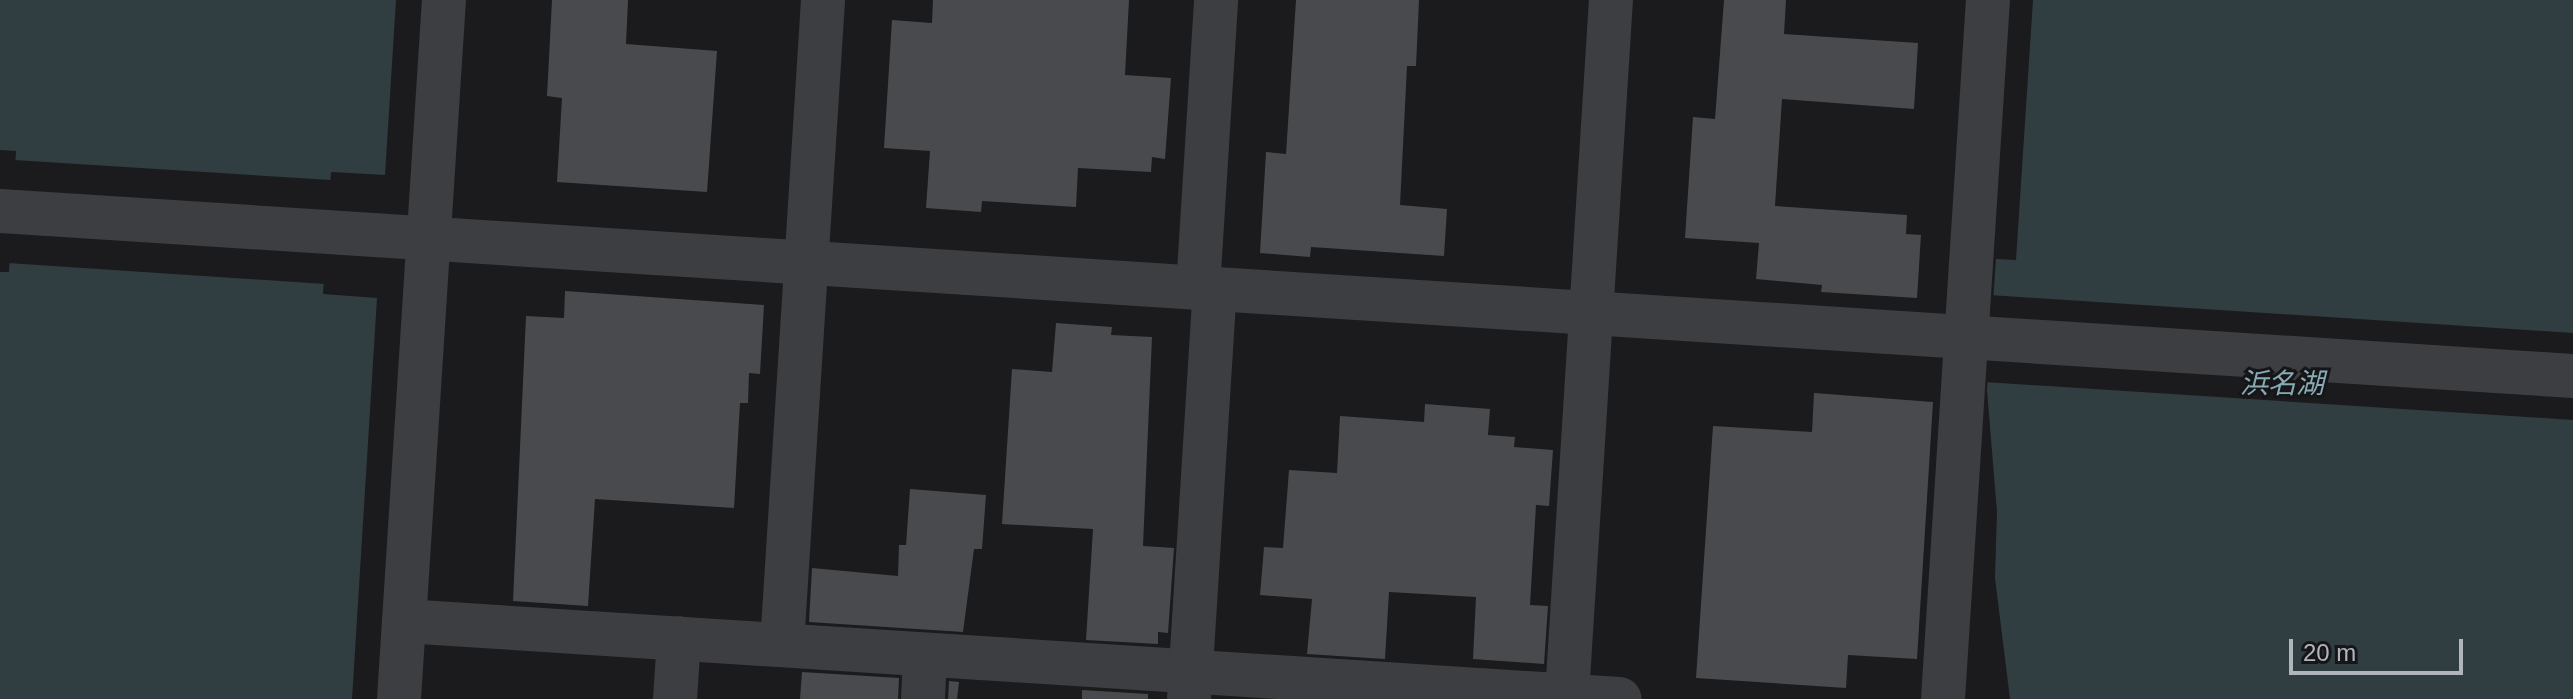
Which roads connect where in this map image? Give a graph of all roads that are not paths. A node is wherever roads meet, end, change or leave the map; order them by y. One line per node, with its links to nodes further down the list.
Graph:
1 (444, 0): 7 (street)
2 (823, 0): 8 (street)
3 (1216, 0): 9 (street)
4 (1611, 0): 10 (street)
5 (1988, 0): 11 (street)
6 (5, 211): 7 (street)
7 (428, 238): 8 (street); 13 (street)
8 (806, 263): 9 (street); 15 (street)
9 (1206, 288): 10 (street); 17 (street)
10 (1590, 313): 11 (street); 18 (street)
11 (1974, 338): 12 (street); 23 (street)
12 (2573, 376)
13 (404, 621): 14 (street); 19 (street)
14 (679, 638): 15 (street); 20 (street)
15 (782, 645): 16 (street)
16 (925, 655): 17 (street); 21 (street)
17 (1190, 685): 18 (street)
18 (1567, 695): 22 (street)
19 (399, 699)
20 (675, 699)
21 (923, 699)
22 (1620, 699)
23 (1943, 699)

